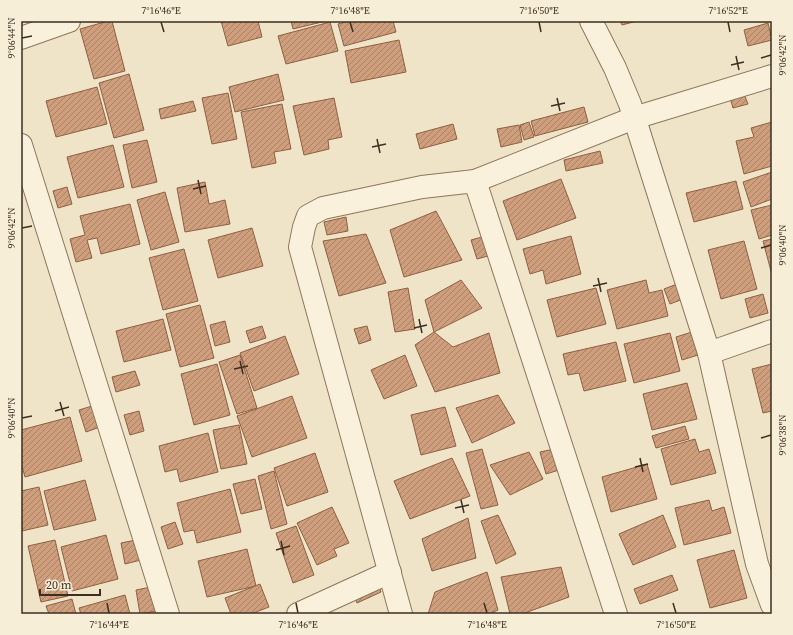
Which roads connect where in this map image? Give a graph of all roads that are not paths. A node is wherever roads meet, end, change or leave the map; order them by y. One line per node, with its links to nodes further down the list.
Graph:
1 (69, 21): 3 (street)
2 (591, 21): 5 (street)
3 (21, 38)
4 (772, 76): 5 (street)
5 (634, 118): 7 (street); 9 (street)
6 (21, 145): 13 (street)
7 (475, 181): 11 (street); 16 (street)
8 (772, 331): 9 (street)
9 (709, 353): 10 (street)
10 (764, 561): 12 (street)
11 (390, 572): 14 (street); 15 (street)
12 (772, 604)
13 (168, 614)
14 (298, 614)
15 (401, 614)
16 (616, 614)

